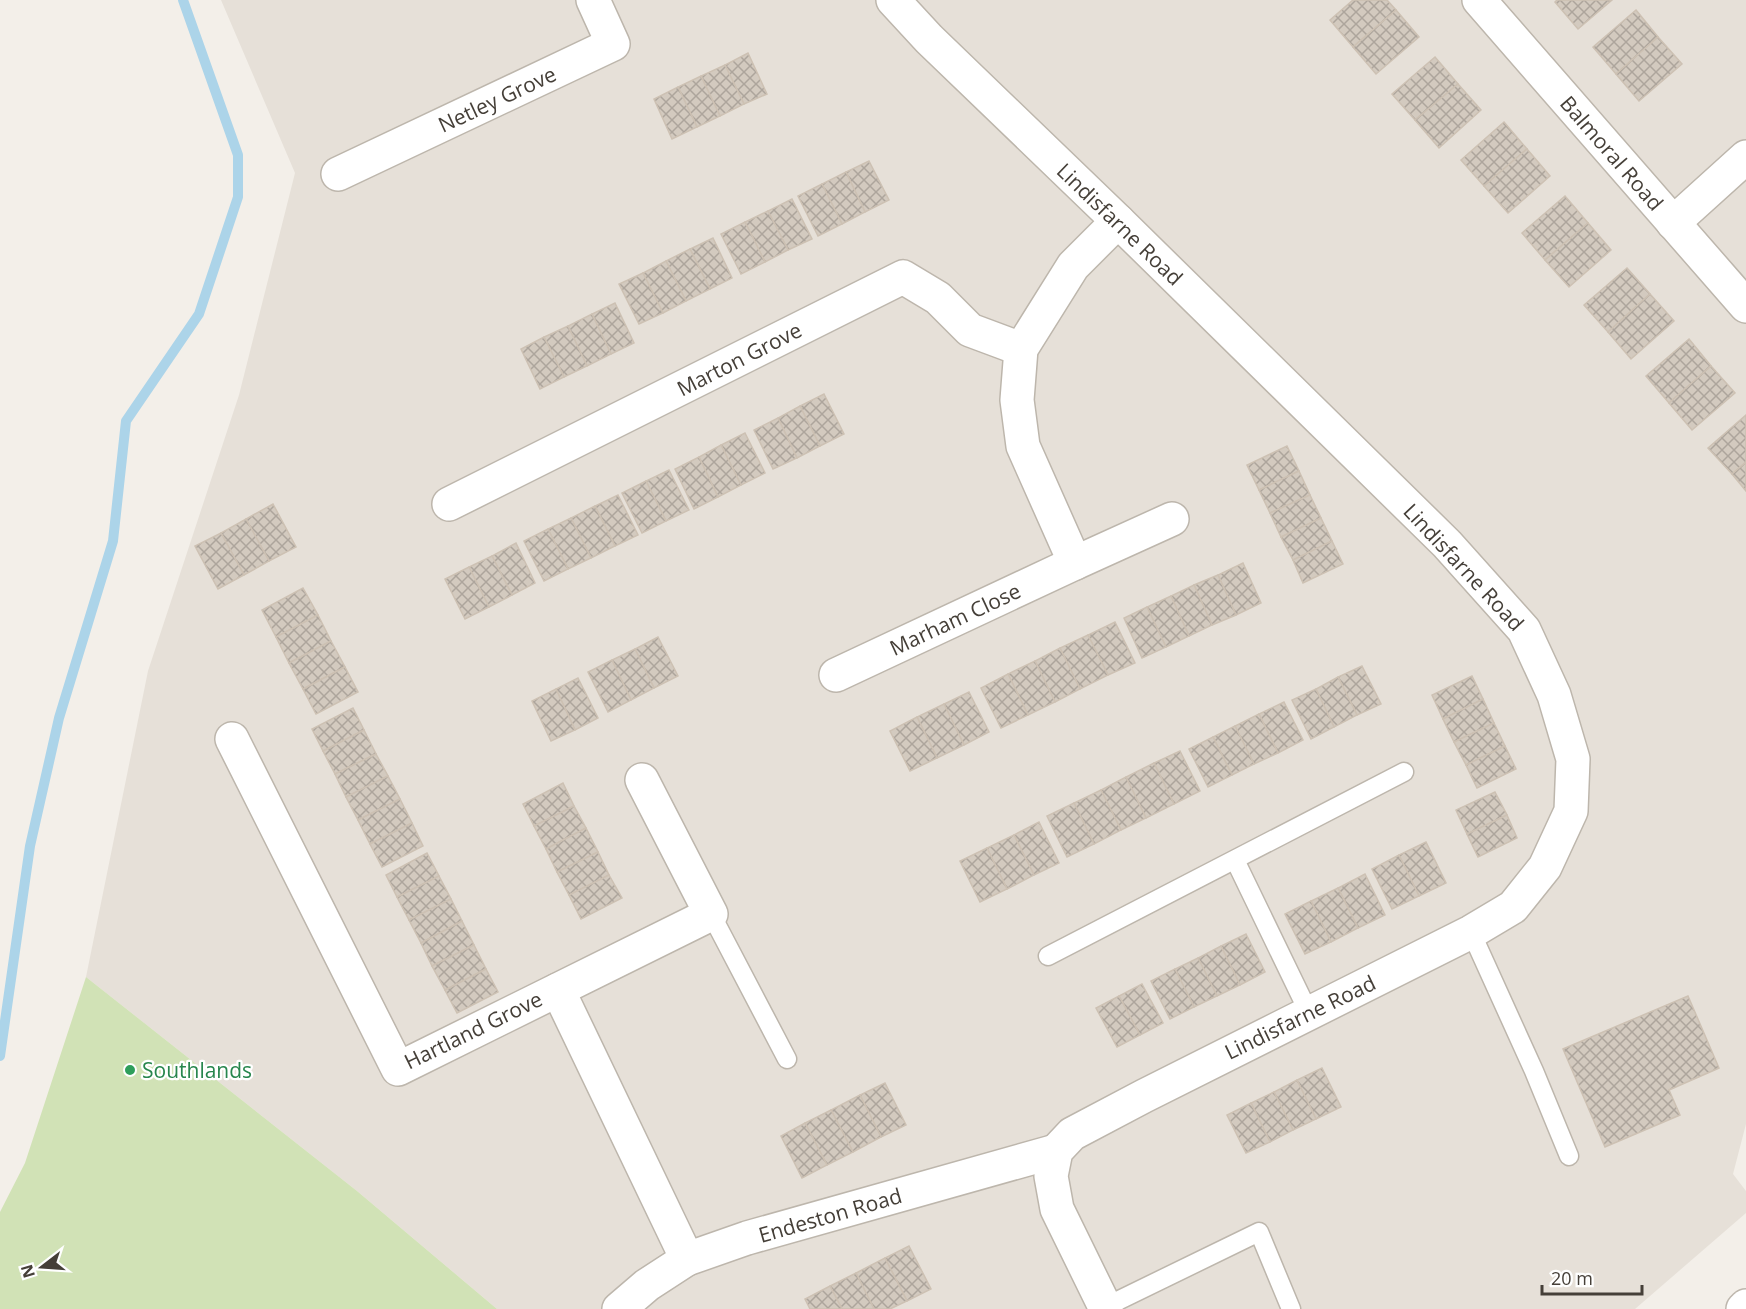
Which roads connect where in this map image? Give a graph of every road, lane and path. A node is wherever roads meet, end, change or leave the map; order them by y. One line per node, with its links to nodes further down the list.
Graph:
1 (593, 0): 5 (street, Netley Grove)
2 (893, 0): 6 (street, Lindisfarne Road)
3 (1479, 0): 7 (street, Balmoral Road)
4 (1746, 157): 7 (street)
5 (338, 174)
6 (1118, 221): 9 (street); 19 (street, Lindisfarne Road)
7 (1674, 223): 8 (street, Balmoral Road)
8 (1746, 306)
9 (1021, 349): 10 (street, Marton Grove); 12 (street)
10 (449, 504)
11 (1172, 519): 12 (street, Marham Close)
12 (1075, 563): 13 (street, Marham Close)
13 (836, 675)
14 (232, 739): 21 (street, Hartland Grove)
15 (1404, 772): 17 (lane)
16 (642, 780): 18 (street)
17 (1235, 860): 20 (lane); 22 (lane)
18 (711, 914): 21 (street, Hartland Grove); 23 (lane)
19 (1471, 932): 22 (street, Lindisfarne Road); 25 (lane)
20 (1048, 956)
21 (558, 990): 26 (street)
22 (1309, 1013): 24 (street, Lindisfarne Road)
23 (787, 1059)
24 (1056, 1150): 26 (street, Endeston Road); 28 (street)
25 (1569, 1156)
26 (687, 1259): 29 (street, Endeston Road)
27 (1746, 1306): 31 (street)
28 (1106, 1308): 30 (lane)
29 (619, 1309)
30 (1291, 1309)
31 (1743, 1309)

